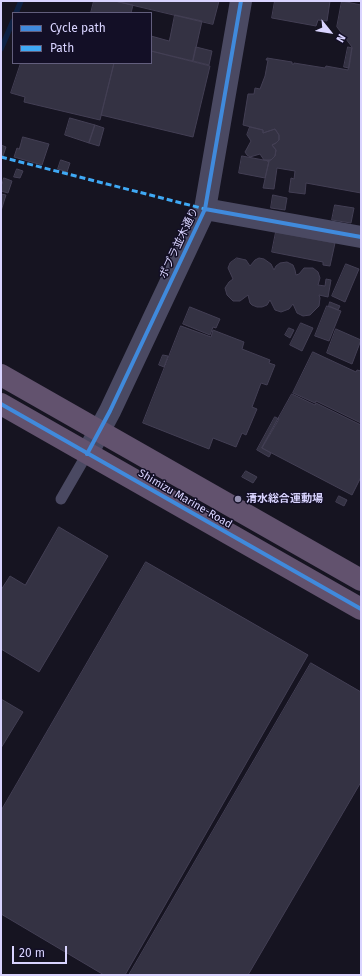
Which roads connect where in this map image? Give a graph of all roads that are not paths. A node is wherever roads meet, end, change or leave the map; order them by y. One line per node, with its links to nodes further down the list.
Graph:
1 (241, 1): 2 (street, ポプラ並木通り)
2 (205, 209): 3 (street); 6 (street, ポプラ並木通り)
3 (361, 237)
4 (1, 375): 6 (highway, Shimizu Marine-Road)
5 (1, 404): 7 (highway, Shimizu Marine-Road)
6 (99, 432): 7 (street, ポプラ並木通り); 9 (highway, Shimizu Marine-Road)
7 (87, 454): 8 (lane); 10 (highway, Shimizu Marine-Road)
8 (61, 499)
9 (361, 580)
10 (361, 609)

